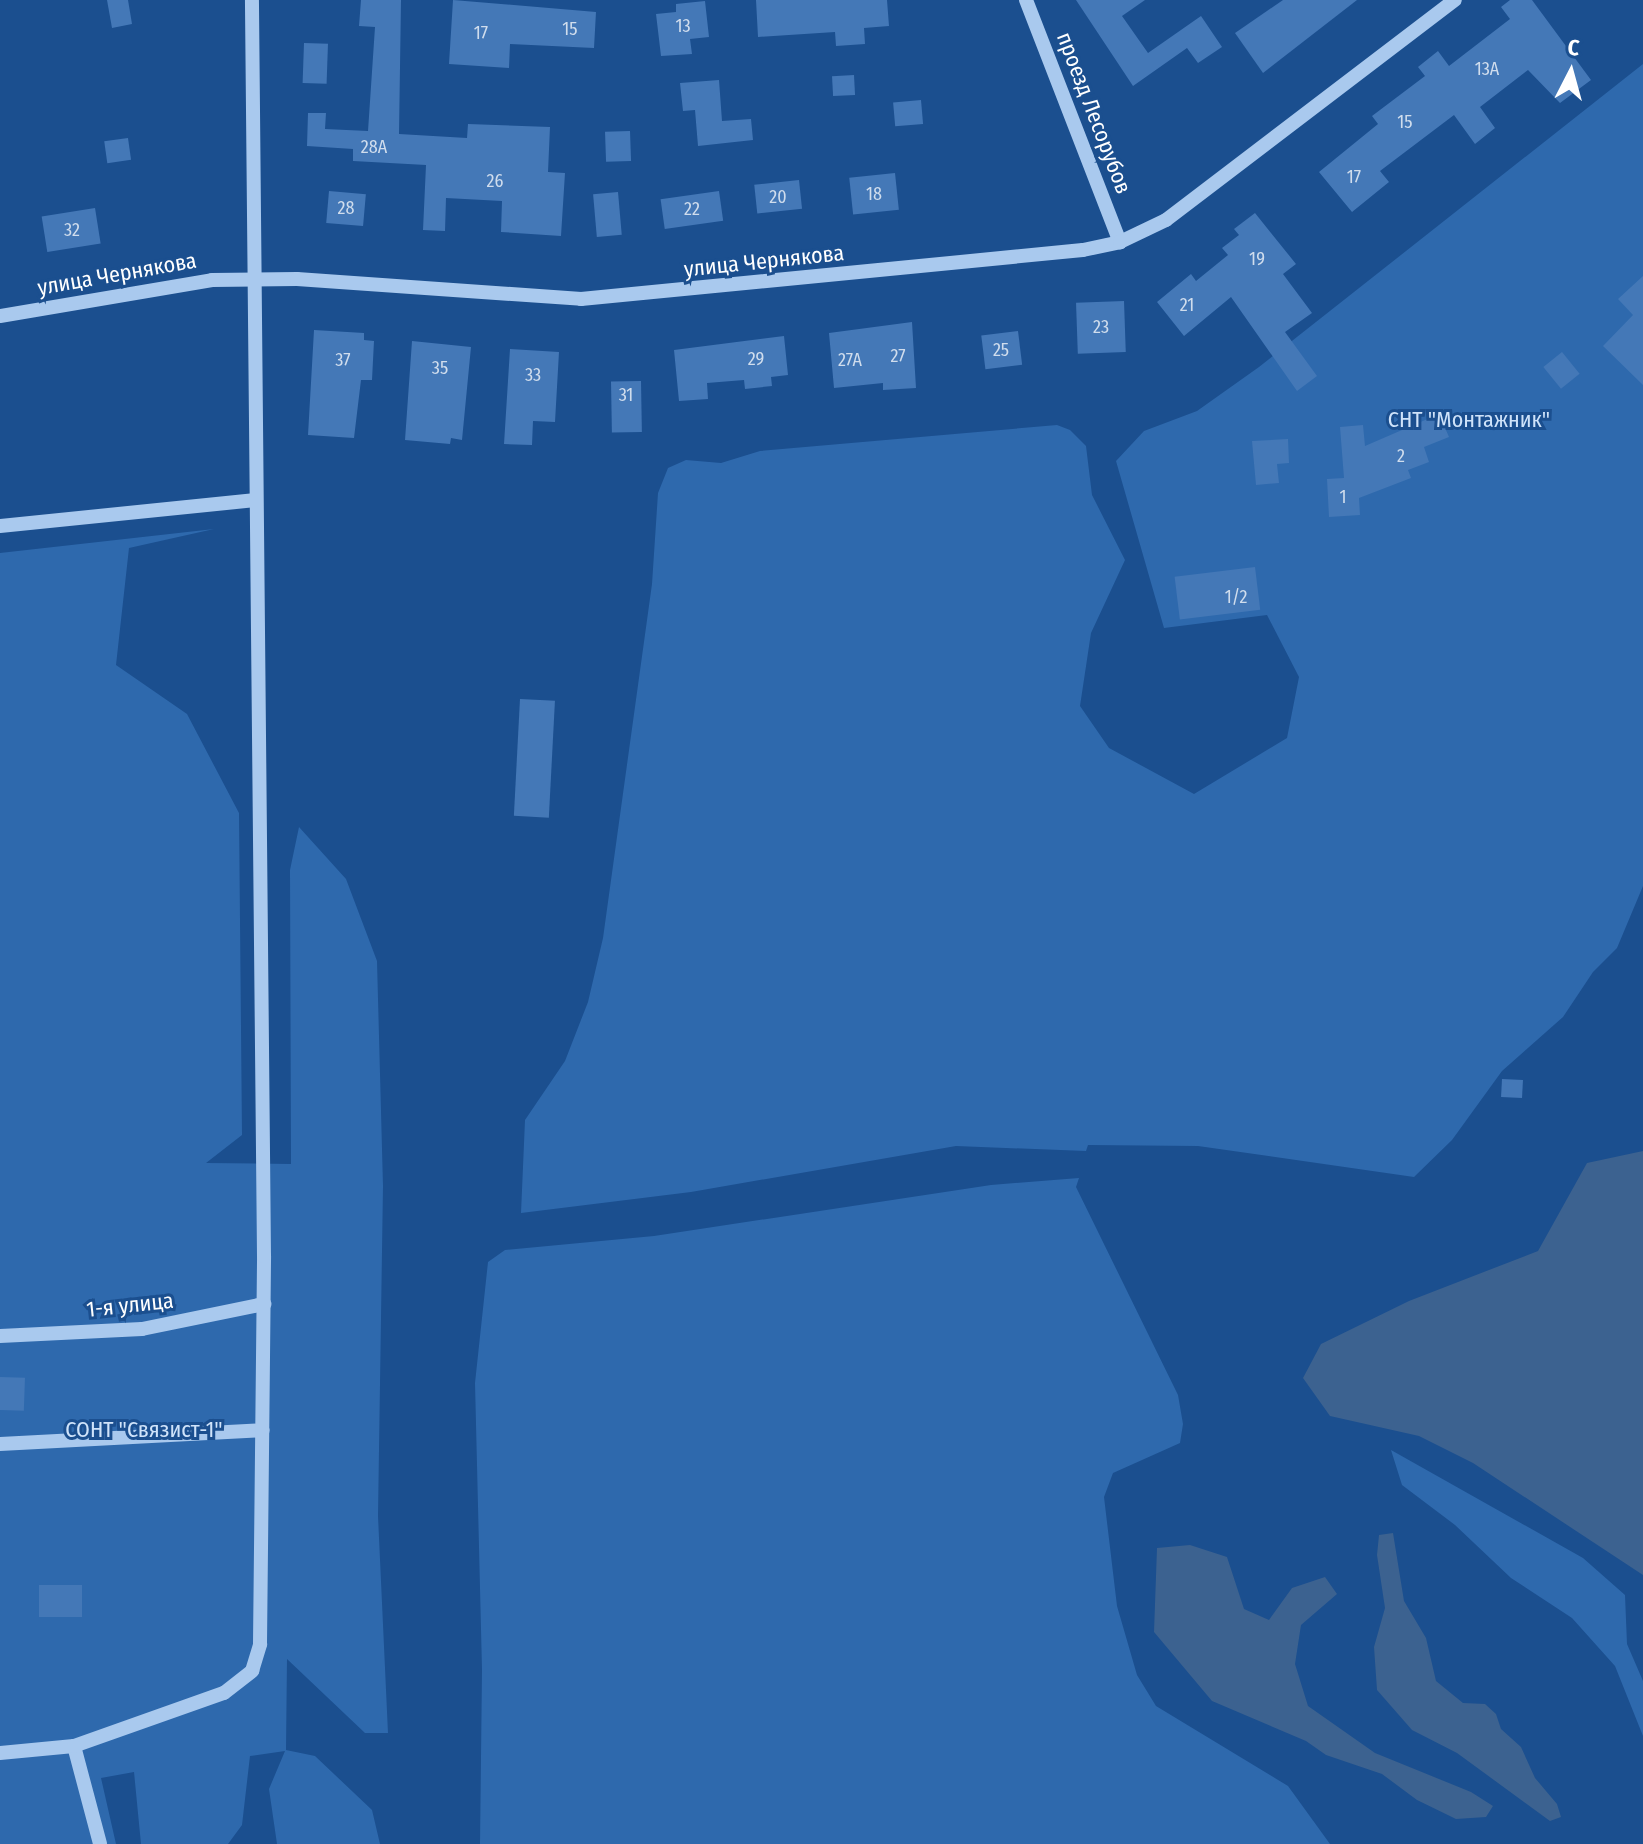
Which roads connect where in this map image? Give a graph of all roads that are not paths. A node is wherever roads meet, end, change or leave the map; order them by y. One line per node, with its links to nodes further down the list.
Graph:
1 (252, 0): 5 (street)
2 (1026, 0): 4 (street, проезд Лесорубов)
3 (1455, 0): 4 (street, улица Чернякова)
4 (1120, 242): 5 (street, улица Чернякова)
5 (256, 278): 6 (street, улица Чернякова); 7 (street)
6 (0, 316)
7 (256, 500): 8 (street); 9 (street)
8 (0, 526)
9 (264, 1304): 10 (street, 1-я улица); 11 (street)
10 (0, 1336)
11 (263, 1430): 12 (street); 13 (street)
12 (0, 1444)
13 (74, 1746): 14 (street); 15 (street)
14 (0, 1753)
15 (100, 1844)

